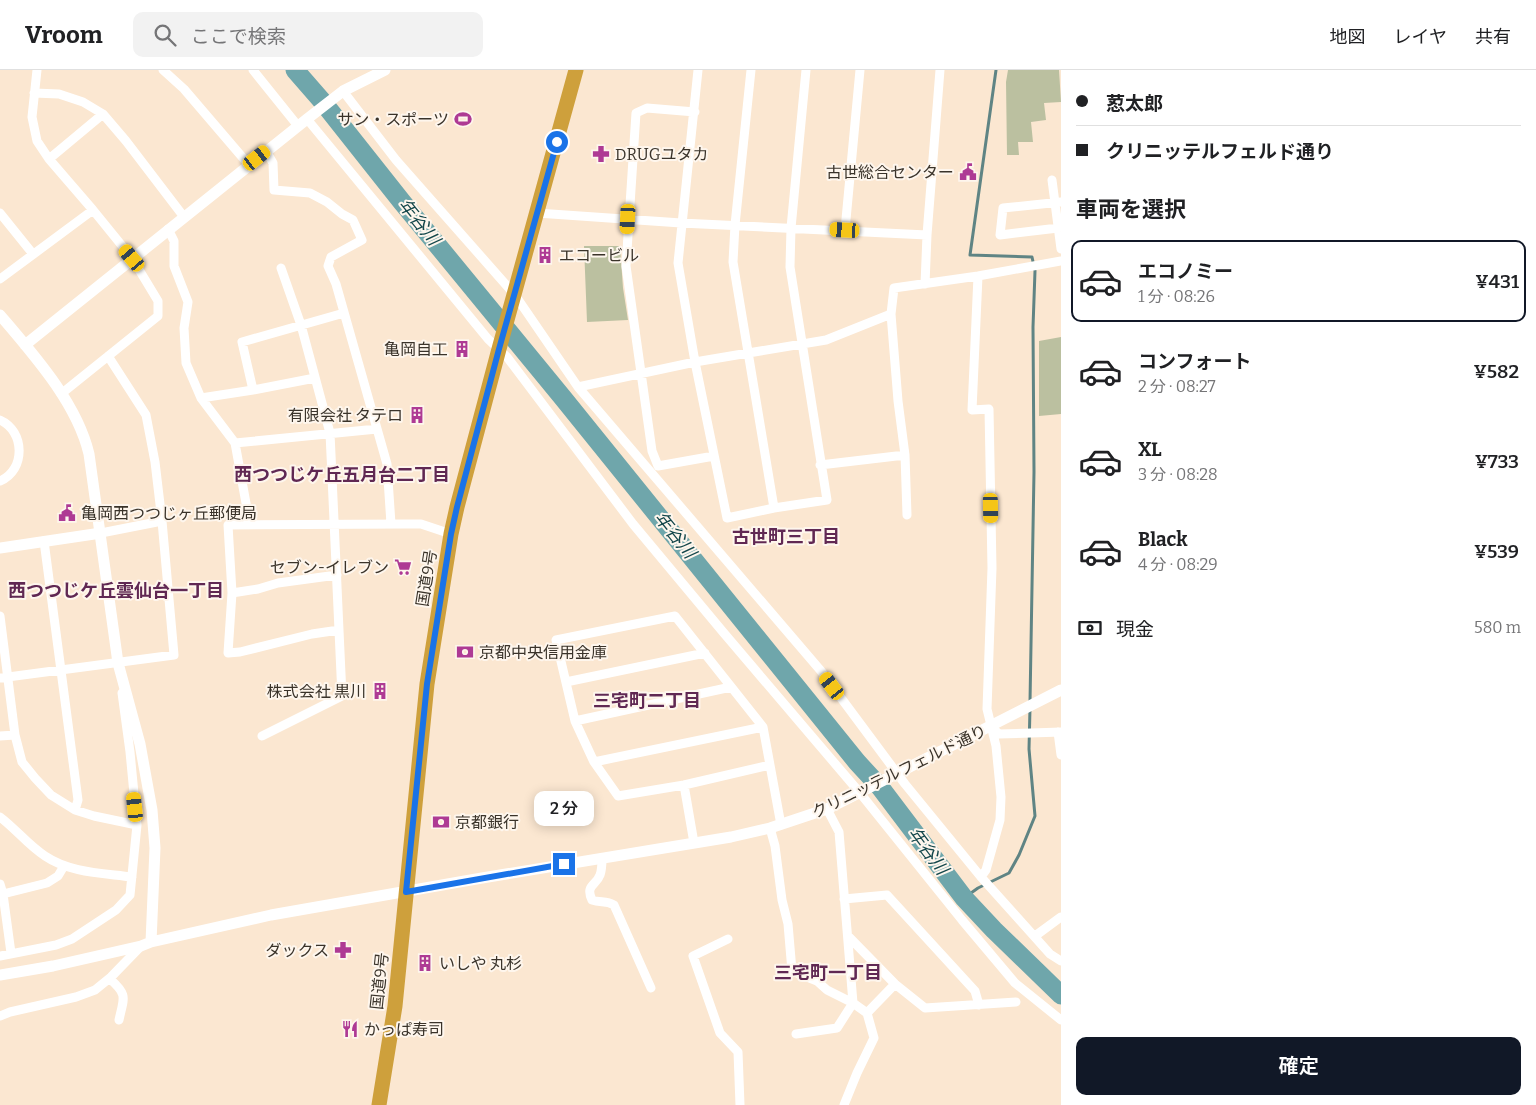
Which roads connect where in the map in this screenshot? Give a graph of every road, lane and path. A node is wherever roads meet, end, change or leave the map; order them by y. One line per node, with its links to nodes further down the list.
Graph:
1 (37, 70): 11 (street)
2 (164, 70): 18 (street)
3 (253, 70): 15 (street)
4 (386, 70): 12 (street)
5 (576, 70): 23 (highway, 国道9号)
6 (698, 70): 13 (street)
7 (751, 70): 27 (street)
8 (806, 70): 28 (street)
9 (860, 70): 31 (street)
10 (940, 70): 32 (street)
11 (34, 93): 14 (street); 17 (street)
12 (340, 94): 15 (street); 41 (street)
13 (695, 112): 25 (street); 26 (street)
14 (103, 114): 17 (street); 24 (street)
15 (306, 119): 16 (street); 48 (street)
16 (266, 151): 18 (street); 42 (street)
17 (49, 159): 21 (street)
18 (249, 165): 24 (street)
19 (1052, 180): 20 (street)
20 (1058, 203): 29 (street); 29 (street)
21 (93, 210): 34 (street); 35 (street)
22 (0, 213): 34 (street)
23 (537, 213): 25 (street); 41 (highway, 国道9号)
24 (184, 217): 30 (street)
25 (628, 219): 26 (street); 52 (street)
26 (681, 223): 27 (street); 51 (street)
27 (735, 226): 28 (street); 49 (street)
28 (791, 228): 31 (street); 46 (street)
29 (1058, 228): 33 (street)
30 (168, 229): 35 (street); 57 (street)
31 (845, 230): 32 (street)
32 (927, 235): 40 (street)
33 (1061, 250)
34 (33, 254): 39 (street)
35 (132, 258): 47 (street); 50 (street)
36 (1061, 261): 38 (street)
37 (281, 268): 45 (street)
38 (978, 276): 40 (street); 89 (street)
39 (0, 280)
40 (925, 284): 43 (street)
41 (514, 299): 48 (highway, 国道9号); 54 (street)
42 (344, 313): 45 (street); 59 (street)
43 (891, 314): 46 (street); 62 (street)
44 (0, 315): 47 (street)
45 (301, 324): 53 (street); 55 (street)
46 (802, 344): 49 (street); 64 (street)
47 (25, 345): 56 (street)
48 (500, 347): 73 (highway, 国道9号); 99 (street)
49 (748, 352): 51 (street); 66 (street)
50 (108, 356): 56 (street); 68 (street)
51 (695, 362): 52 (street); 63 (street)
52 (641, 373): 54 (street); 63 (street)
53 (316, 378): 55 (street); 60 (street)
54 (578, 387): 97 (street)
55 (253, 390): 57 (street)
56 (61, 394): 72 (street)
57 (200, 398): 61 (street)
58 (0, 420): 65 (street)
59 (377, 428): 60 (street); 70 (street)
60 (330, 433): 61 (street); 69 (street)
61 (235, 443): 71 (street)
62 (905, 455): 64 (street); 67 (street)
63 (714, 456): 66 (street)
64 (820, 466): 66 (street)
65 (0, 481)
66 (774, 508)
67 (907, 515)
68 (162, 521): 72 (street); 81 (street)
69 (334, 524): 70 (street); 71 (street); 76 (street)
70 (391, 524): 73 (street)
71 (250, 525): 77 (street)
72 (101, 533): 74 (street); 81 (street)
73 (451, 534): 111 (highway, 国道9号)
74 (44, 541): 75 (street); 82 (street)
75 (0, 548)
76 (337, 574): 77 (street); 79 (street)
77 (232, 593): 79 (street)
78 (0, 616): 83 (street)
79 (339, 630): 93 (street)
80 (704, 654): 84 (street); 84 (street); 85 (street)
81 (118, 663): 82 (street); 103 (street); 118 (street)
82 (61, 670): 83 (street); 101 (street)
83 (4, 677): 91 (street)
84 (566, 682): 87 (street)
85 (731, 687): 87 (street); 88 (street)
86 (1061, 690): 89 (street, クリニッテルフェルド通り)
87 (576, 720): 95 (street)
88 (763, 727): 95 (street); 96 (street)
89 (991, 727): 90 (street); 97 (street, クリニッテルフェルド通り); 109 (street)
90 (1060, 732): 94 (street)
91 (15, 735): 92 (street); 101 (street)
92 (0, 736)
93 (262, 736)
94 (1061, 755)
95 (594, 762): 98 (street)
96 (770, 766): 98 (street); 104 (street)
97 (894, 775): 99 (street, クリニッテルフェルド通り); 109 (street)
98 (684, 785): 105 (street)
99 (863, 791): 100 (street, クリニッテルフェルド通り); 132 (street)
100 (827, 809): 104 (street, クリニッテルフェルド通り); 113 (street)
101 (75, 810): 103 (street)
102 (0, 817): 107 (street)
103 (137, 825): 108 (street)
104 (776, 826): 105 (street, クリニッテルフェルド通り); 127 (street)
105 (694, 843): 106 (street, クリニッテルフェルド通り)
106 (602, 858): 111 (street, クリニッテルフェルド通り); 125 (street)
107 (64, 866): 108 (street); 112 (street)
108 (132, 877): 119 (street)
109 (981, 877): 116 (street)
110 (0, 884): 112 (street)
111 (406, 892): 118 (street, クリニッテルフェルド通り); 134 (highway, 国道9号)
112 (3, 894): 119 (street)
113 (844, 899): 115 (street); 128 (street)
114 (1061, 917): 116 (street)
115 (848, 936): 124 (street); 127 (street)
116 (1035, 936): 121 (street)
117 (728, 939): 135 (street)
118 (146, 944): 122 (street, クリニッテルフェルド通り); 123 (street)
119 (11, 953): 120 (street)
120 (0, 956)
121 (1061, 961)
122 (0, 974)
123 (110, 979): 130 (street); 131 (street)
124 (895, 984): 128 (street); 129 (street)
125 (651, 988)
126 (1016, 1002): 128 (street)
127 (853, 1003): 129 (street); 133 (street)
128 (979, 1005)
129 (867, 1013): 136 (street)
130 (0, 1016)
131 (119, 1020)
132 (1061, 1020)
133 (796, 1034)
134 (379, 1105)
135 (740, 1105)
136 (844, 1105)

